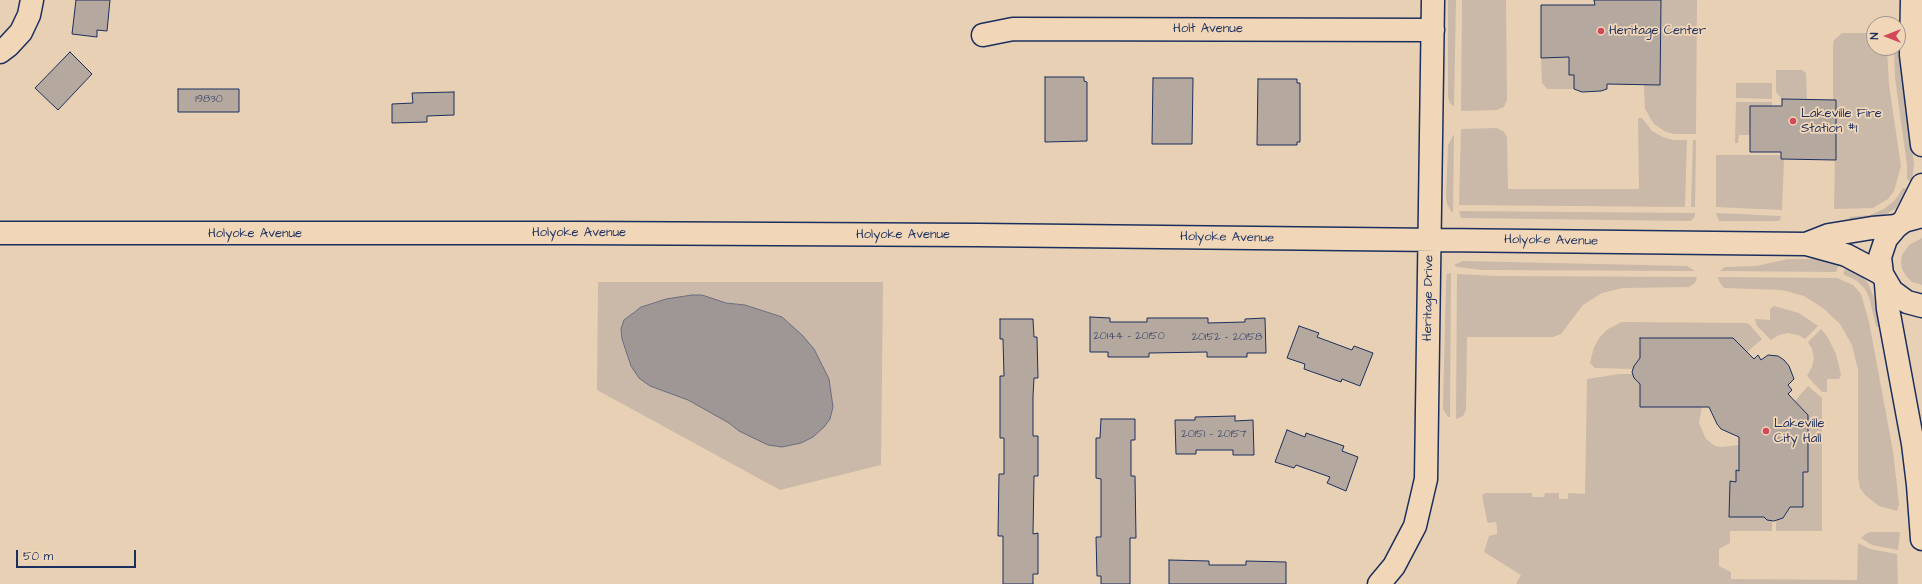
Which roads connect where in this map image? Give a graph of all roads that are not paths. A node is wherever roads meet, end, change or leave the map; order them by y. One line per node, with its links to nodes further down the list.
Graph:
1 (32, 0): 6 (street)
2 (1433, 0): 4 (street, Heritage Drive)
3 (1912, 0): 7 (street)
4 (1433, 30): 5 (street, Holt Avenue); 11 (street, Heritage Drive)
5 (983, 35)
6 (0, 52)
7 (1922, 146)
8 (1922, 185): 9 (street)
9 (1908, 221): 12 (street, Holyoke Avenue); 13 (street)
10 (0, 234): 11 (street, Holyoke Avenue)
11 (1430, 240): 12 (street, Holyoke Avenue); 16 (street, Heritage Drive)
12 (1806, 244): 13 (street, Holyoke Avenue)
13 (1884, 279): 14 (street, Holyoke Avenue); 15 (street)
14 (1922, 306)
15 (1922, 539)
16 (1379, 584)

